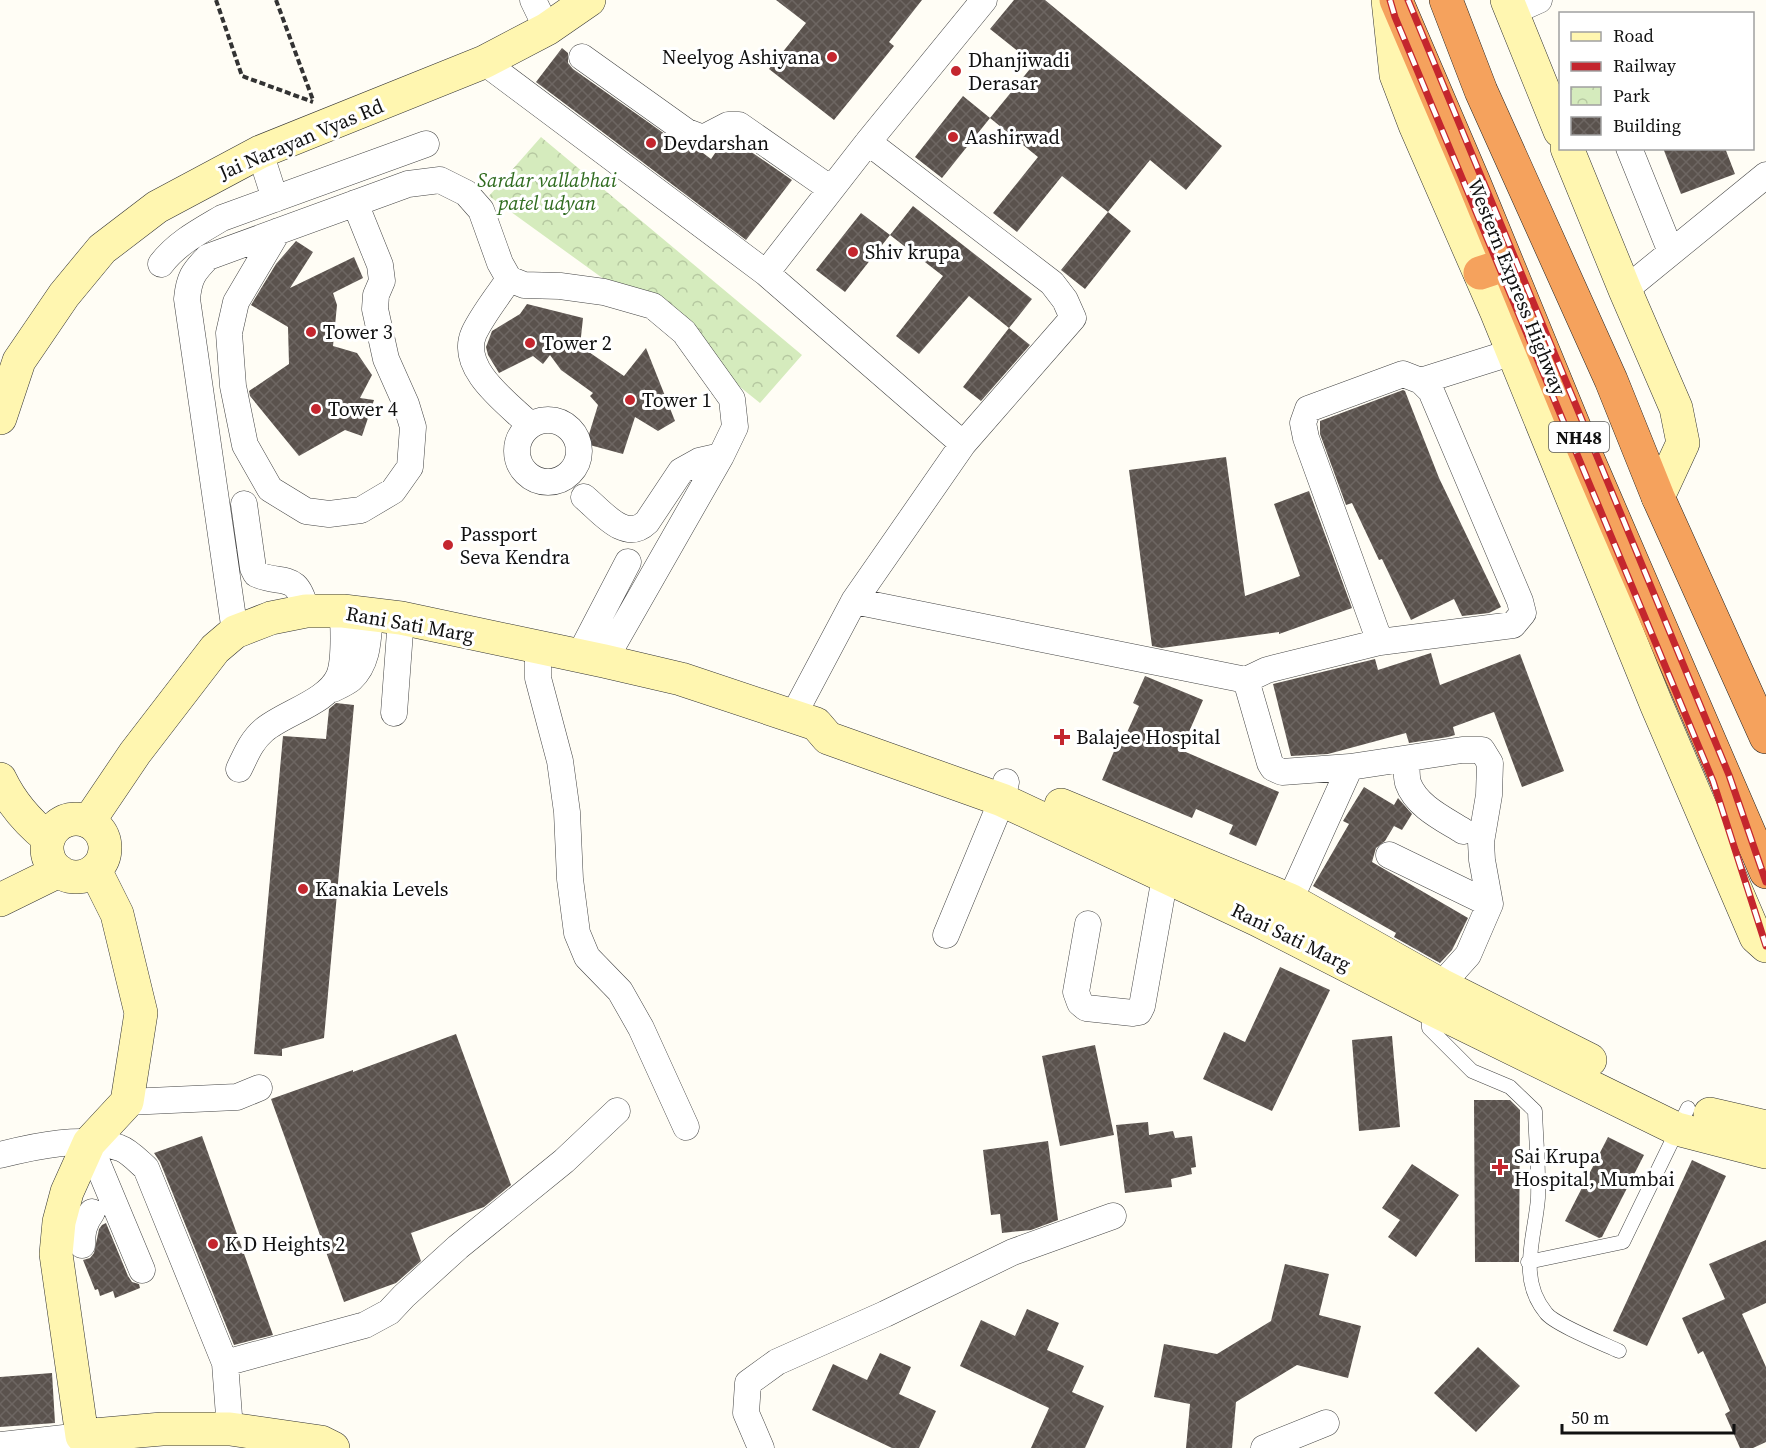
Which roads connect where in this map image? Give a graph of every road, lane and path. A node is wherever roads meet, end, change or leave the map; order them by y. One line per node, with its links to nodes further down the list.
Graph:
1 (216, 0): 15 (path)
2 (276, 0): 15 (path)
3 (533, 0): 10 (street)
4 (589, 0): 10 (street, Jai Narayan Vyas Rd)
5 (984, 0): 18 (street)
6 (1388, 0): 30 (street)
7 (1396, 0): 14 (highway, Western Express Highway / NH48)
8 (1446, 0): 11 (highway, NH48)
9 (1519, 4): 17 (street)
10 (547, 29): 13 (street, Jai Narayan Vyas Rd)
11 (1465, 49): 14 (highway); 41 (highway, NH48)
12 (582, 57): 24 (street)
13 (484, 62): 16 (street, Jai Narayan Vyas Rd); 31 (street)
14 (1424, 66): 30 (highway, Western Express Highway / NH48)
15 (314, 102): 16 (path)
16 (352, 116): 22 (street, Jai Narayan Vyas Rd)
17 (1559, 129)
18 (868, 142): 24 (street); 38 (street)
19 (426, 144): 25 (street)
20 (1568, 150): 33 (street)
21 (1630, 150): 28 (street)
22 (260, 152): 25 (street); 36 (street, Jai Narayan Vyas Rd)
23 (1766, 175): 28 (street)
24 (831, 189): 31 (street)
25 (275, 199): 29 (street)
26 (355, 202): 27 (street); 27 (street); 32 (street)
27 (278, 231): 47 (street)
28 (1671, 252): 33 (street)
29 (161, 264)
30 (1494, 268): 34 (street); 66 (highway, Western Express Highway / NH48)
31 (766, 273): 38 (street)
32 (509, 279): 37 (street); 39 (street)
33 (1625, 291): 41 (street)
34 (1513, 352): 35 (street); 73 (street)
35 (1421, 381): 48 (street); 48 (street)
36 (0, 418)
37 (530, 425)
38 (963, 444): 44 (street)
39 (721, 456): 40 (street); 50 (street)
40 (584, 497)
41 (1658, 497): 54 (highway, NH48)
42 (244, 504): 45 (street)
43 (628, 561): 50 (street)
44 (855, 601): 51 (street); 53 (street)
45 (306, 611): 46 (street, Rani Sati Marg); 47 (street, Rani Sati Marg)
46 (371, 614): 49 (street, Rani Sati Marg); 52 (street); 57 (street)
47 (235, 632): 60 (street, Rani Sati Marg)
48 (1380, 642): 51 (street)
49 (538, 649): 50 (street, Rani Sati Marg); 79 (street)
50 (591, 658): 53 (street, Rani Sati Marg)
51 (1246, 680): 56 (street)
52 (394, 713)
53 (804, 720): 59 (street, Rani Sati Marg)
54 (1766, 737)
55 (1406, 759): 56 (street); 61 (street); 69 (street)
56 (1350, 767): 68 (street)
57 (238, 769)
58 (0, 779): 62 (street)
59 (1004, 791): 64 (street, Rani Sati Marg); 72 (street)
60 (89, 821): 62 (street); 65 (street)
61 (1462, 831)
62 (52, 855): 65 (street); 67 (street)
63 (1389, 855): 69 (street)
64 (1168, 864): 68 (street, Rani Sati Marg); 70 (street); 71 (street, Rani Sati Marg)
65 (95, 870): 76 (street)
66 (1766, 872)
67 (2, 888)
68 (1290, 900): 71 (street); 74 (street, Rani Sati Marg)
69 (1490, 904): 74 (street)
70 (1088, 924)
71 (1280, 931): 74 (street, Rani Sati Marg)
72 (946, 935)
73 (1766, 946)
74 (1434, 996): 78 (street, Rani Sati Marg); 87 (lane)
75 (259, 1088): 76 (street)
76 (127, 1102): 81 (street)
77 (617, 1111): 90 (street)
78 (1683, 1118): 80 (street, Rani Sati Marg); 82 (street, Rani Sati Marg); 87 (lane)
79 (686, 1127)
80 (1766, 1127)
81 (89, 1143): 83 (street); 86 (street); 88 (street); 90 (street)
82 (1766, 1152)
83 (0, 1155)
84 (92, 1212): 86 (street)
85 (1113, 1216): 96 (street)
86 (75, 1247): 93 (street)
87 (1528, 1262): 89 (lane)
88 (142, 1270)
89 (1619, 1350)
90 (225, 1363): 92 (street)
91 (1326, 1423): 97 (street)
92 (230, 1429): 93 (street); 95 (street)
93 (82, 1442): 94 (street)
94 (0, 1445)
95 (333, 1448)
96 (761, 1448)
97 (1264, 1448)

